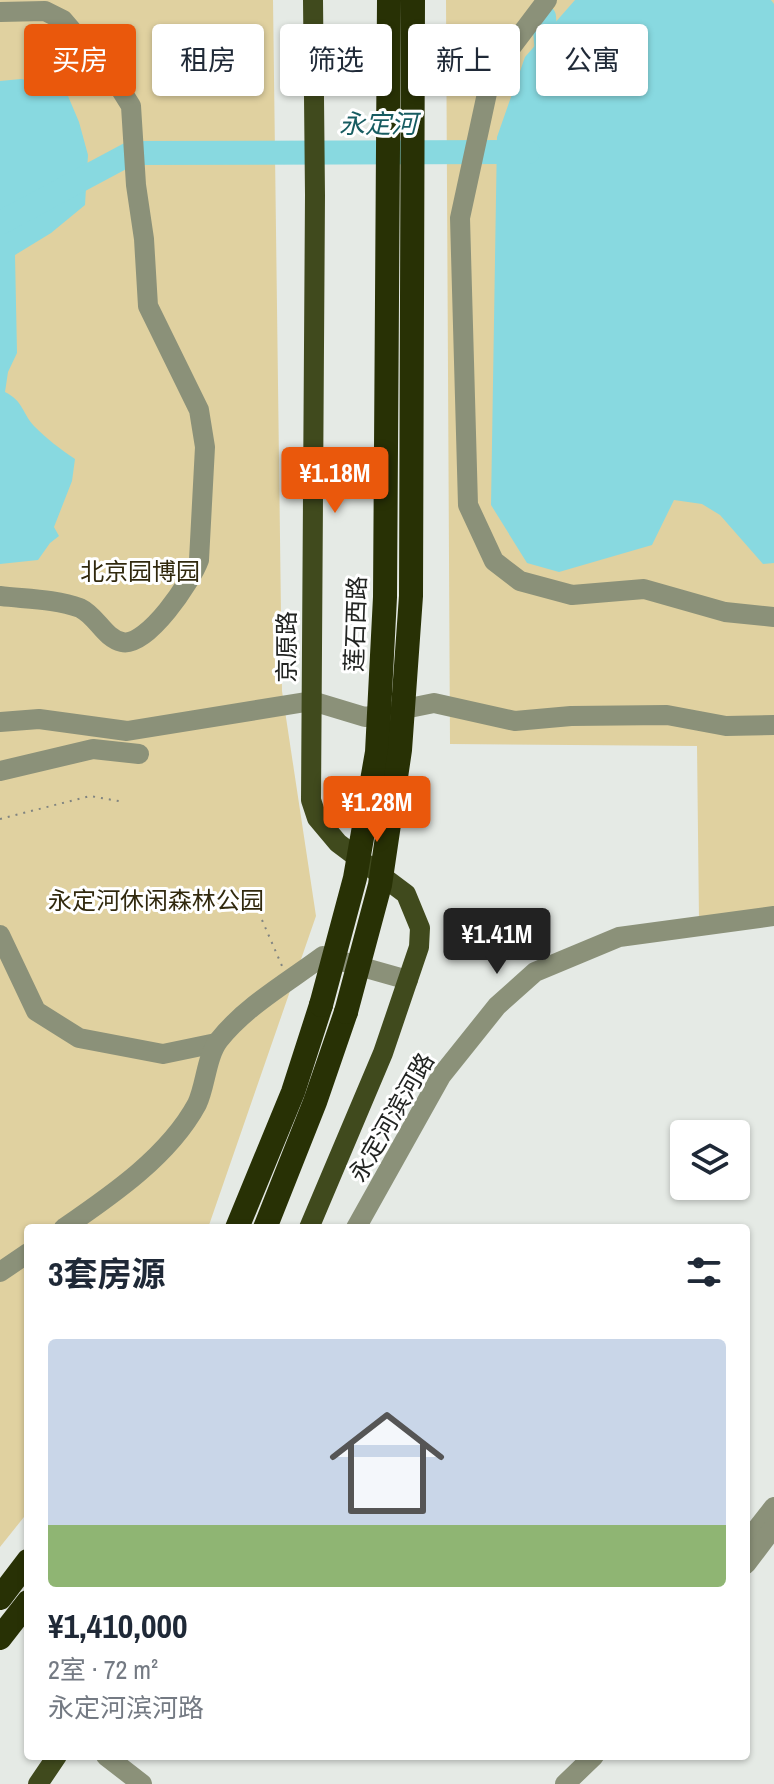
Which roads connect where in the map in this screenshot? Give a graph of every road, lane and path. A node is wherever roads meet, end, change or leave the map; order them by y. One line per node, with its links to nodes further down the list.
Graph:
1 (313, 0): 9 (main road, 京原路)
2 (389, 0): 23 (highway, 莲石西路, bridge)
3 (413, 0): 24 (highway, bridge)
4 (547, 0): 8 (street)
5 (45, 5): 6 (street); 7 (street)
6 (0, 12)
7 (0, 596)
8 (774, 617)
9 (312, 701): 10 (street); 11 (street); 19 (main road, 京原路)
10 (0, 722)
11 (774, 725)
12 (139, 754): 13 (street)
13 (0, 771)
14 (124, 802): 15 (path)
15 (0, 819)
16 (774, 916): 26 (street, 永定河滨河路)
17 (262, 920): 20 (path)
18 (0, 935): 21 (street)
19 (408, 980): 20 (street); 25 (main road, 京原路)
20 (288, 982): 21 (street)
21 (216, 1043): 22 (street)
22 (69, 1224)
23 (239, 1224)
24 (267, 1224)
25 (311, 1224)
26 (358, 1224)
27 (24, 1256): 28 (street)
28 (0, 1272)
29 (774, 1507): 31 (street)
30 (774, 1527): 32 (street)
31 (750, 1538)
32 (750, 1559)
33 (24, 1566): 34 (highway)
34 (0, 1598)
35 (24, 1607): 36 (highway)
36 (0, 1638)
37 (54, 1760): 42 (main road)
38 (98, 1760): 43 (street)
39 (111, 1760): 44 (street)
40 (574, 1760): 45 (street)
41 (590, 1760): 46 (street)
42 (38, 1784)
43 (128, 1784)
44 (142, 1784)
45 (551, 1784)
46 (565, 1784)

